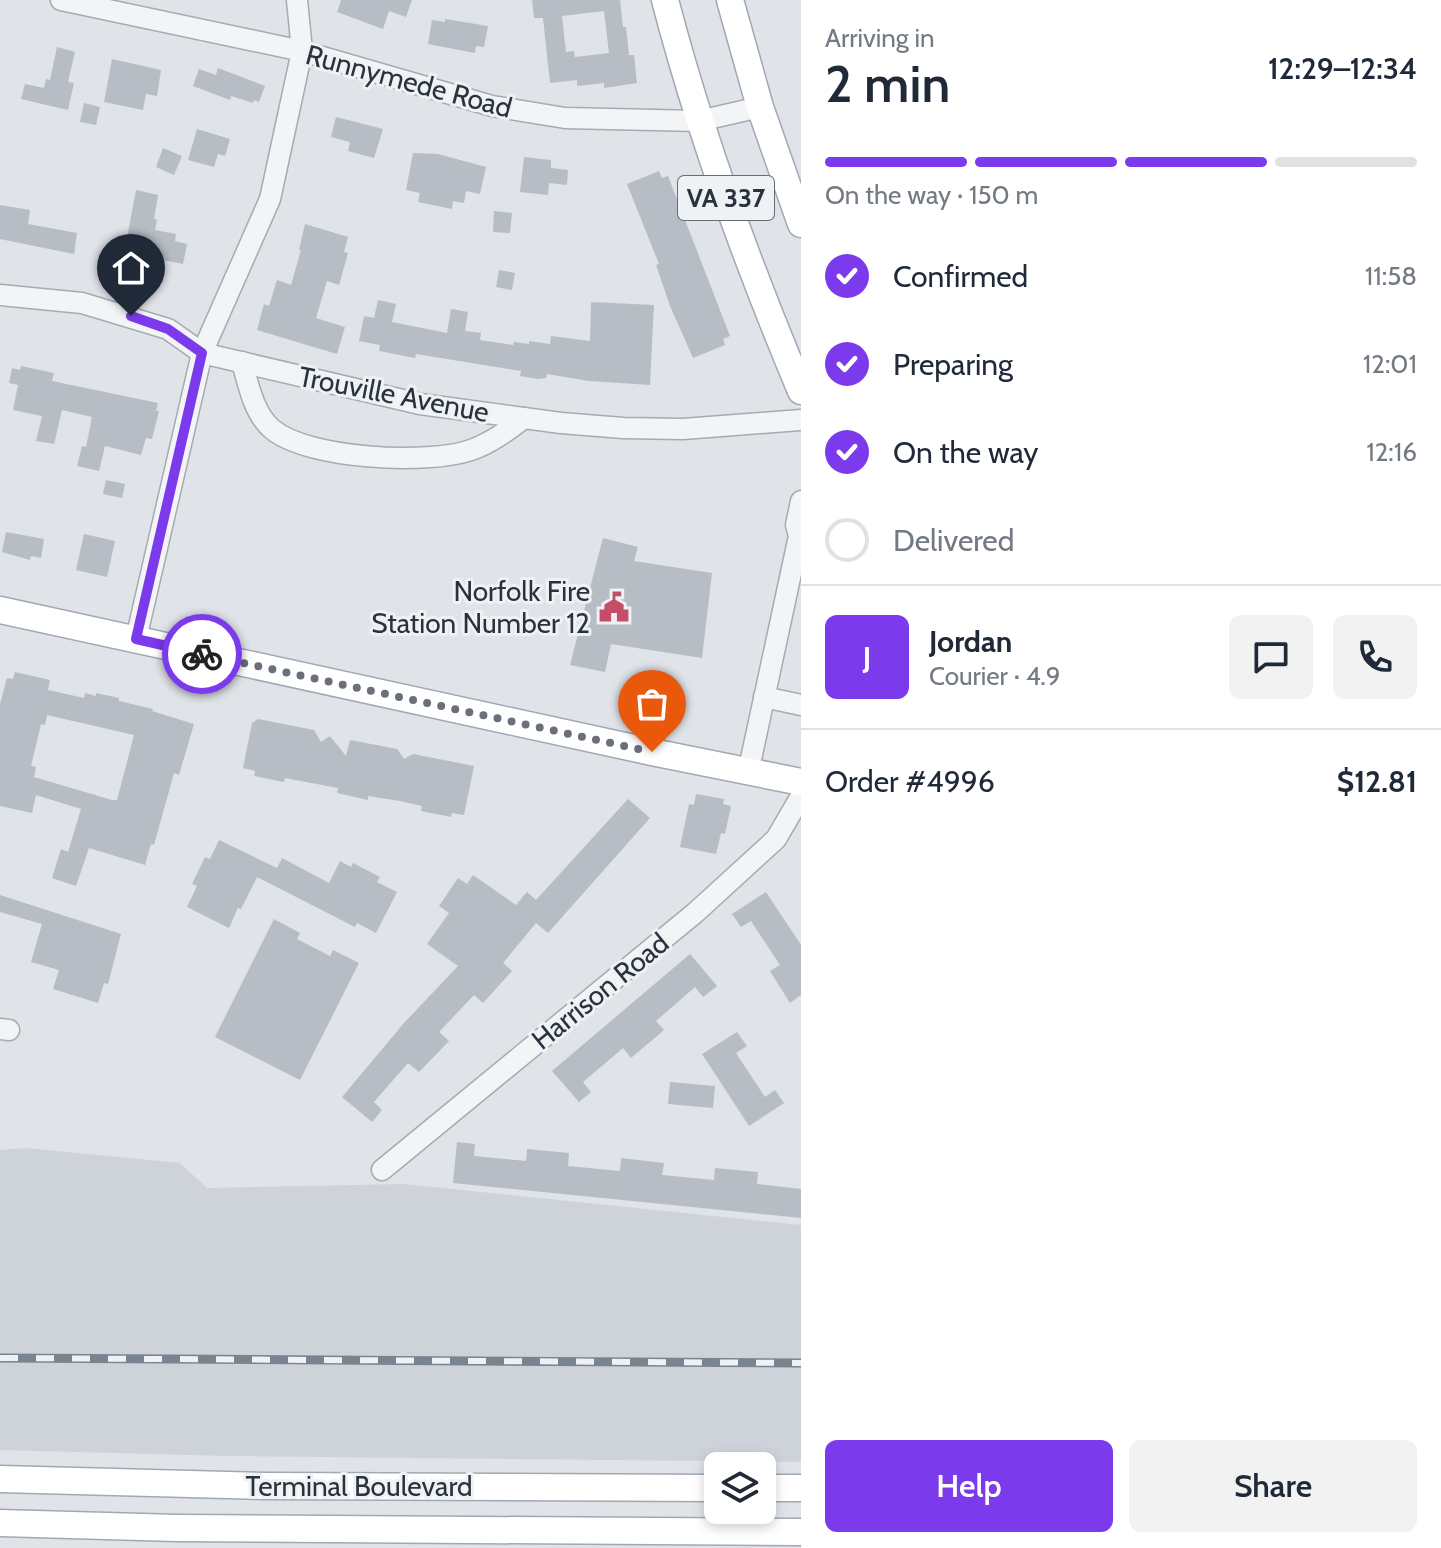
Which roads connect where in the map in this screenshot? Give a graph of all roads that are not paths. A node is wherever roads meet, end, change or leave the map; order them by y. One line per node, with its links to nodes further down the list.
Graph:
1 (61, 0): 5 (street, Runnymede Road)
2 (297, 0): 5 (street)
3 (665, 0): 7 (main road, VA 337)
4 (730, 0): 6 (main road, VA 337)
5 (302, 51): 7 (street, Runnymede Road); 10 (street)
6 (760, 107): 7 (street, Runnymede Road); 8 (main road, VA 337)
7 (699, 121): 12 (main road, VA 337)
8 (801, 224)
9 (0, 295): 10 (street, Trouville Avenue)
10 (202, 353): 11 (street, Trouville Avenue); 19 (street)
11 (242, 362): 13 (street, Trouville Avenue); 13 (street)
12 (801, 391)
13 (524, 418): 14 (street, Trouville Avenue)
14 (801, 420)
15 (801, 501): 16 (street)
16 (800, 535): 17 (street)
17 (796, 569): 20 (street)
18 (0, 610): 19 (main road)
19 (136, 639): 22 (main road)
20 (764, 697): 21 (street); 22 (street)
21 (801, 705)
22 (748, 773): 23 (main road)
23 (801, 782)
24 (801, 796): 25 (street, Harrison Road)
25 (382, 1170)
26 (0, 1479): 27 (main road, Terminal Boulevard)
27 (704, 1488)
28 (776, 1488): 29 (main road)
29 (801, 1488)
30 (0, 1523): 31 (main road, Terminal Boulevard)
31 (801, 1532)

